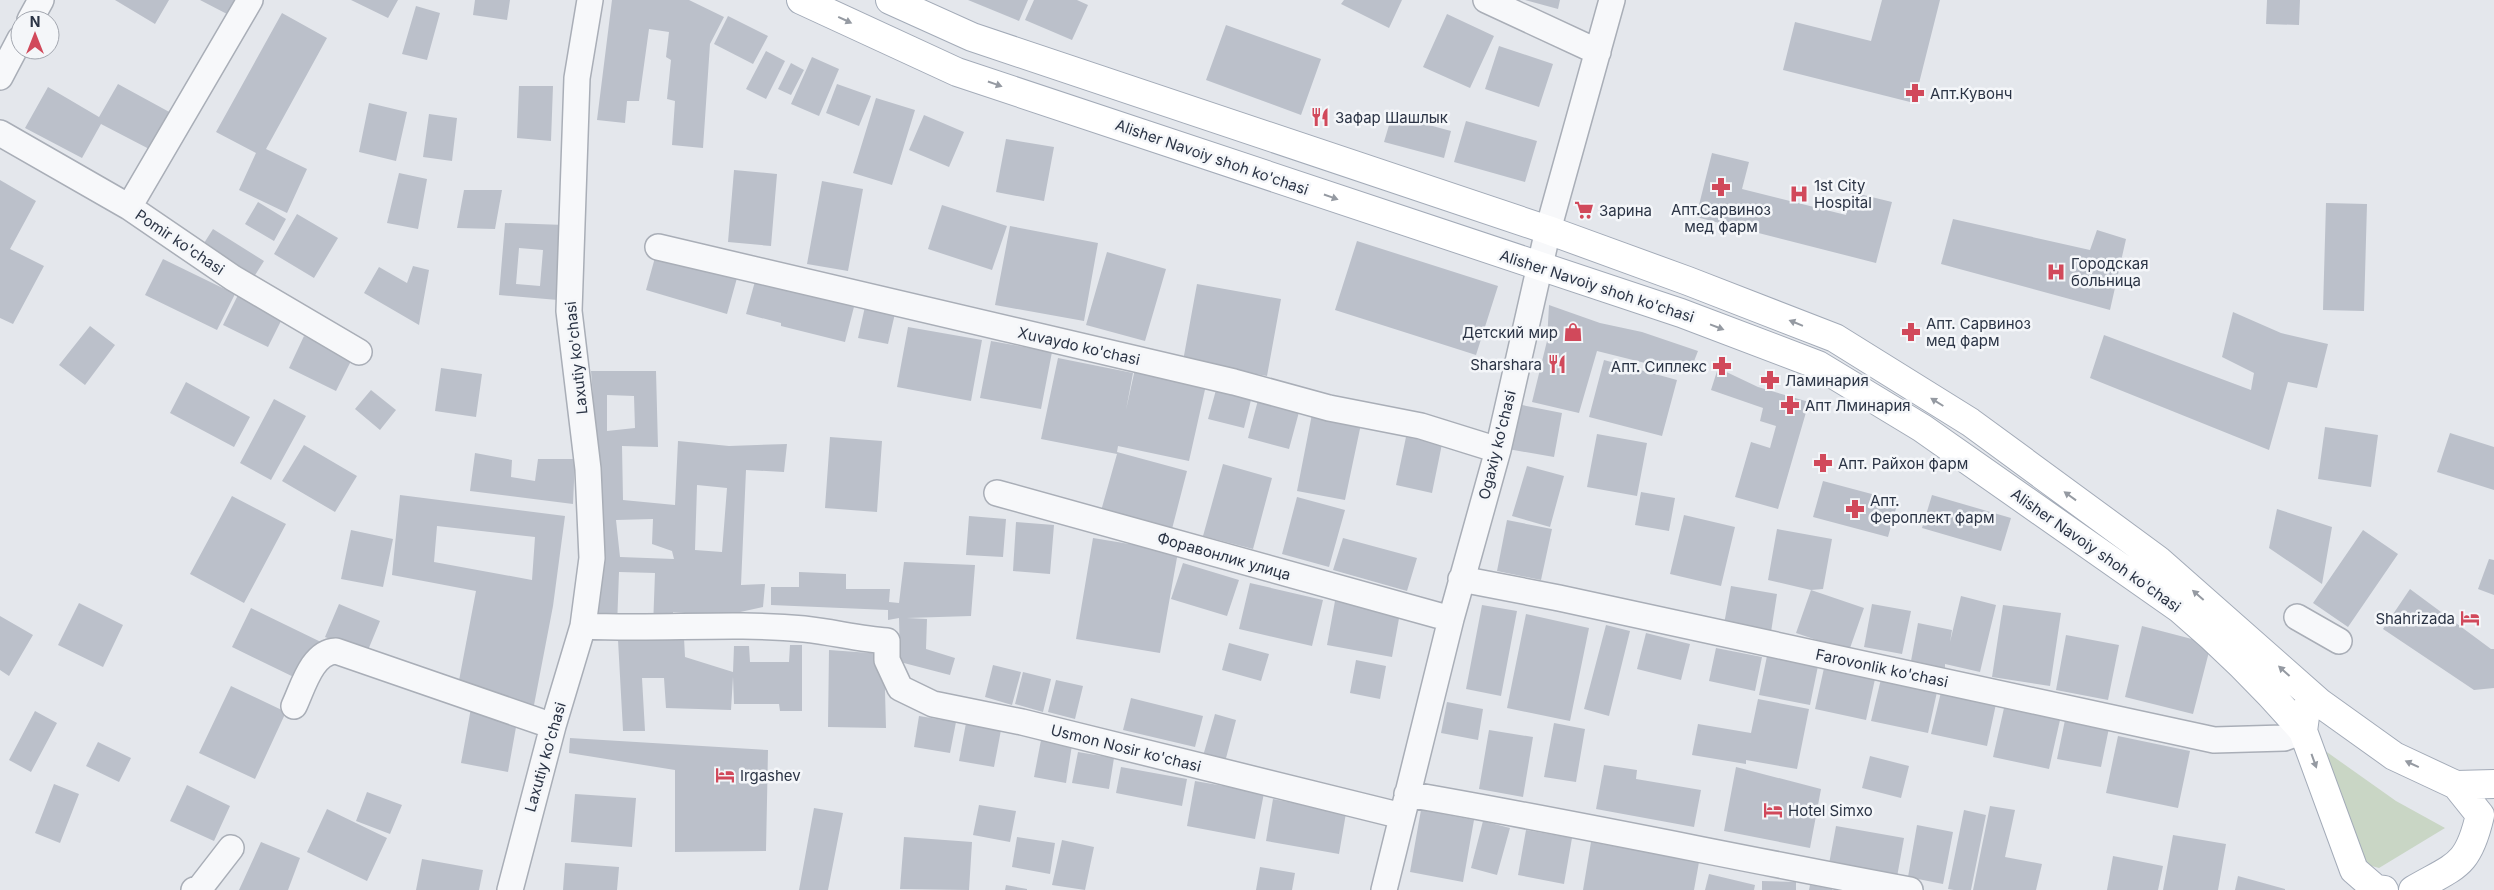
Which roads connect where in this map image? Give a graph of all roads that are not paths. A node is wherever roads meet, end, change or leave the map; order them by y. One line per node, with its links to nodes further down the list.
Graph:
1 (250, 0): 11 (street)
2 (590, 0): 21 (street, Laxutiy ko'chasi)
3 (801, 0): 14 (main road, Alisher Navoiy shoh ko'chasi, one-way to 14)
4 (890, 0): 12 (main road, Alisher Navoiy shoh ko'chasi)
5 (1486, 0): 7 (street)
6 (1612, 0): 7 (street, Ogaxiy ko'chasi)
7 (1598, 52): 12 (street, Ogaxiy ko'chasi)
8 (10, 58): 9 (street)
9 (0, 77)
10 (0, 133): 11 (street, Pomir ko'chasi)
11 (128, 208): 15 (street, Pomir ko'chasi)
12 (1548, 230): 14 (street, Ogaxiy ko'chasi); 23 (main road, Alisher Navoiy shoh ko'chasi, one-way to 12)
13 (658, 247): 16 (street, Xuvaydo ko'chasi)
14 (1539, 267): 16 (street, Ogaxiy ko'chasi); 26 (main road, Alisher Navoiy shoh ko'chasi, one-way to 26)
15 (359, 352)
16 (1498, 450): 18 (street, Ogaxiy ko'chasi)
17 (997, 493): 20 (street, Форавонлик улица)
18 (1461, 579): 20 (street, Ogaxiy ko'chasi); 26 (street, Farovonlik ko'chasi)
19 (2298, 617): 22 (street)
20 (1451, 619): 29 (street, Ogaxiy ko'chasi)
21 (583, 626): 25 (street, Laxutiy ko'chasi); 29 (street, Usmon Nosir ko'chasi)
22 (2339, 641)
23 (2320, 703): 26 (main road); 28 (main road, Alisher Navoiy shoh ko'chasi, one-way to 23)
24 (294, 706): 25 (street)
25 (554, 726): 35 (street, Laxutiy ko'chasi)
26 (2303, 731): 33 (main road, one-way to 33)
27 (2494, 784): 28 (main road)
28 (2456, 785): 32 (main road)
29 (1405, 805): 36 (street, Ogaxiy ko'chasi); 37 (street, Usmon Nosir ko'chasi)
30 (2494, 847): 32 (main road)
31 (231, 848): 34 (street)
32 (2460, 863): 39 (main road)
33 (2353, 880): 38 (main road)
34 (194, 890)
35 (510, 890)
36 (1384, 890)
37 (1910, 890)
38 (2384, 890)
39 (2413, 890)

